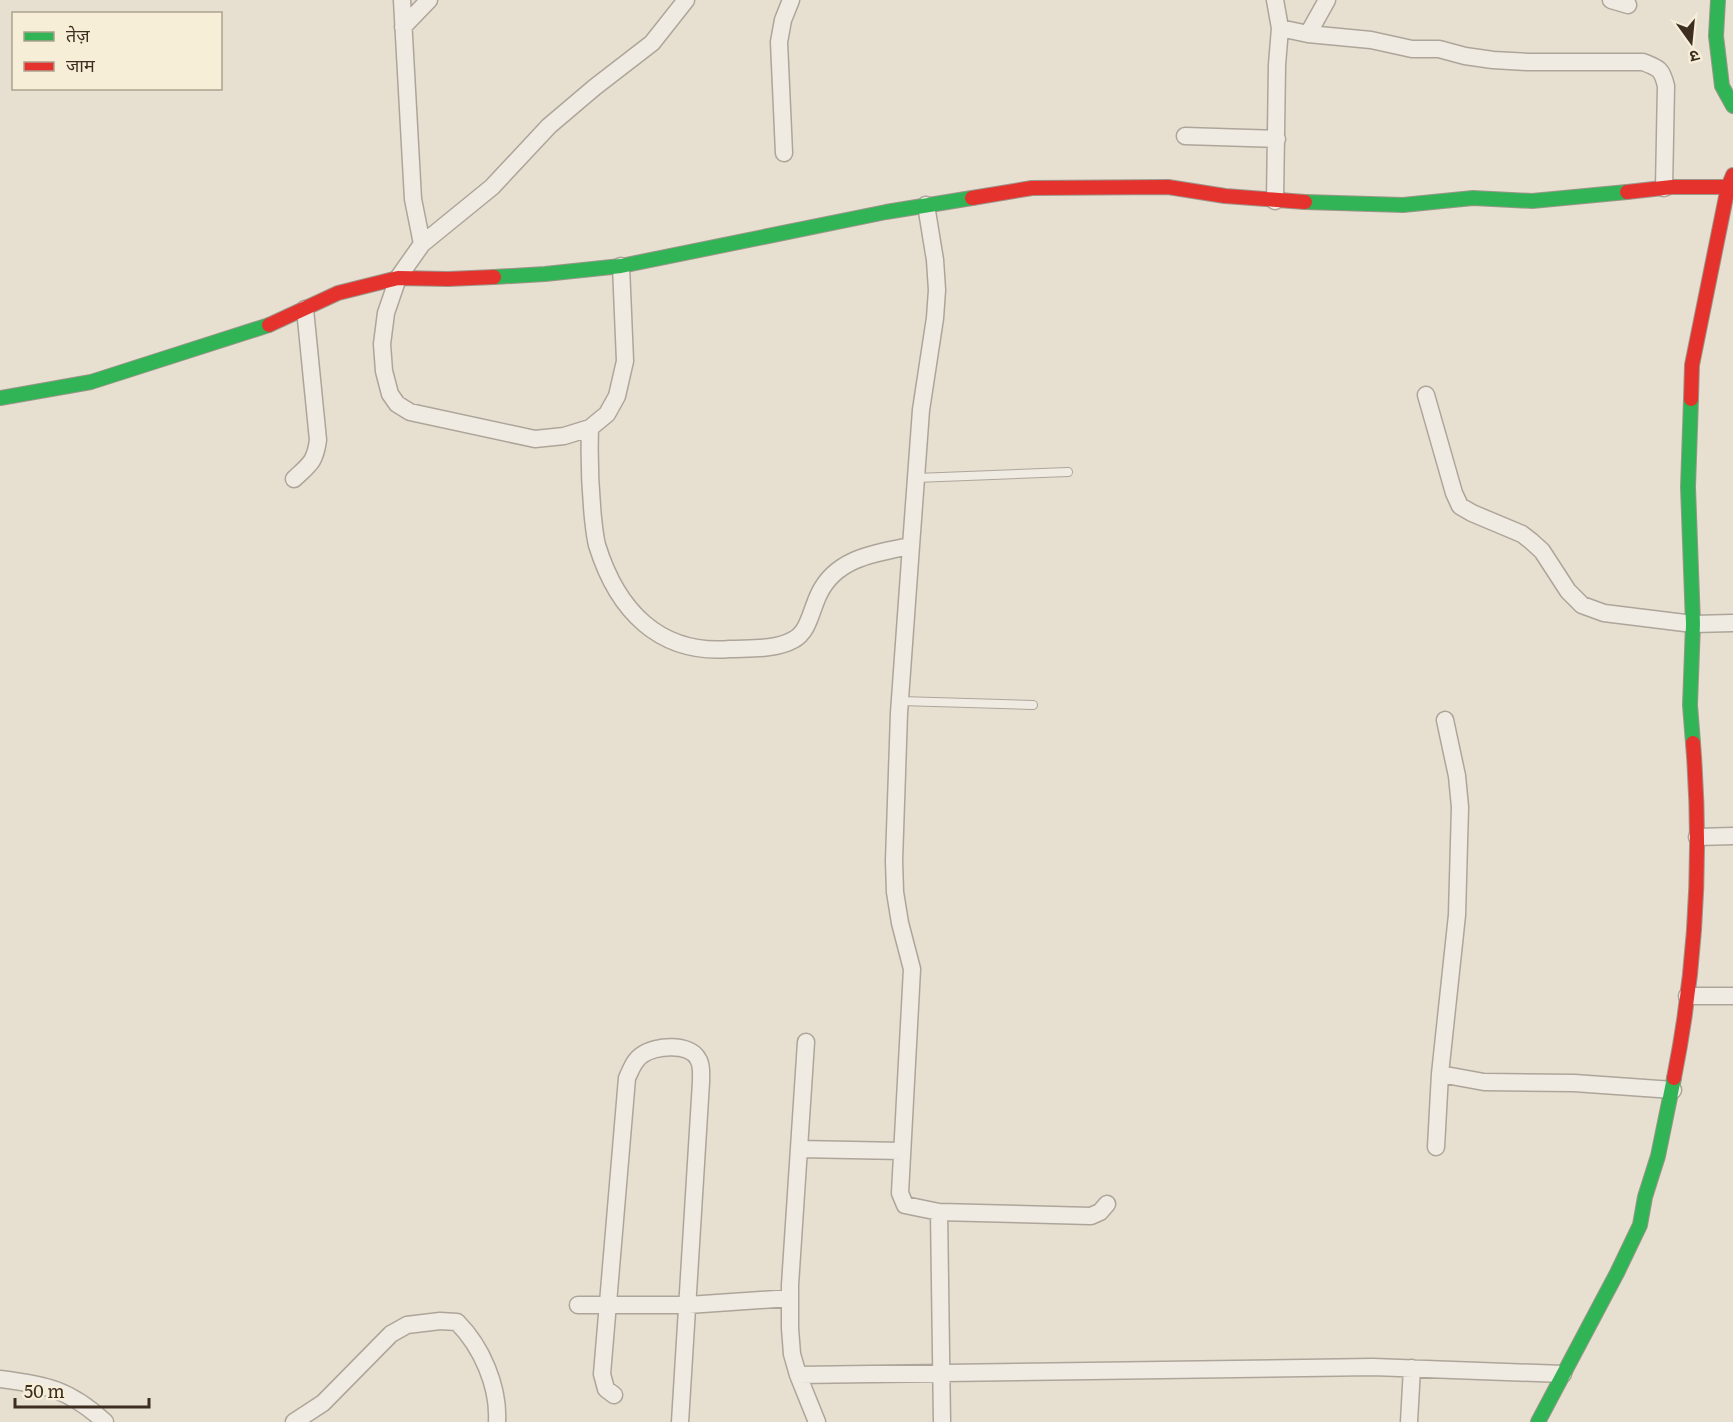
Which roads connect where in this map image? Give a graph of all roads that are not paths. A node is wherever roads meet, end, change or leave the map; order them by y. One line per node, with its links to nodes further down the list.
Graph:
1 (402, 0): 10 (street)
2 (429, 0): 10 (street)
3 (686, 0): 21 (street)
4 (791, 0): 16 (street)
5 (1275, 0): 11 (street)
6 (1327, 0): 12 (street)
7 (1611, 0): 9 (street)
8 (1718, 0): 13 (street)
9 (1628, 5)
10 (403, 27): 21 (street)
11 (1280, 28): 12 (street); 15 (street)
12 (1308, 34): 18 (street)
13 (1733, 106)
14 (1185, 136): 15 (street)
15 (1277, 139): 19 (street)
16 (784, 153)
17 (1730, 181): 18 (street); 33 (street)
18 (1664, 188): 19 (street)
19 (1275, 201): 20 (street)
20 (926, 205): 22 (street); 29 (street)
21 (422, 244): 23 (street)
22 (621, 266): 23 (street); 27 (street)
23 (398, 278): 24 (street); 27 (street)
24 (305, 309): 26 (street); 30 (street)
25 (1426, 395): 33 (street)
26 (0, 398)
27 (590, 428): 31 (street)
28 (1068, 472): 29 (lane)
29 (916, 478): 31 (street)
30 (294, 479)
31 (911, 546): 34 (street)
32 (1733, 623): 33 (street)
33 (1694, 624): 38 (street)
34 (900, 701): 35 (lane); 46 (street)
35 (1033, 705)
36 (1445, 720): 42 (street)
37 (1733, 836): 38 (street)
38 (1697, 837): 39 (street)
39 (1687, 996): 40 (street); 43 (street)
40 (1733, 996)
41 (806, 1042): 45 (street)
42 (1440, 1074): 43 (street); 44 (street)
43 (1673, 1090): 55 (street)
44 (1436, 1147)
45 (799, 1149): 46 (street); 49 (street)
46 (902, 1150): 48 (street)
47 (1107, 1204): 48 (street)
48 (939, 1212): 54 (street)
49 (790, 1298): 52 (street); 56 (street)
50 (578, 1305): 51 (street)
51 (607, 1305): 52 (street); 52 (street); 58 (street)
52 (688, 1305): 62 (street)
53 (1412, 1368): 54 (street); 55 (street); 65 (street)
54 (940, 1372): 56 (street); 64 (street)
55 (1563, 1374): 66 (street)
56 (798, 1375): 63 (street)
57 (0, 1379): 59 (street)
58 (614, 1395)
59 (105, 1422)
60 (294, 1422): 61 (street)
61 (497, 1422)
62 (680, 1422)
63 (817, 1422)
64 (942, 1422)
65 (1409, 1422)
66 (1538, 1422)

